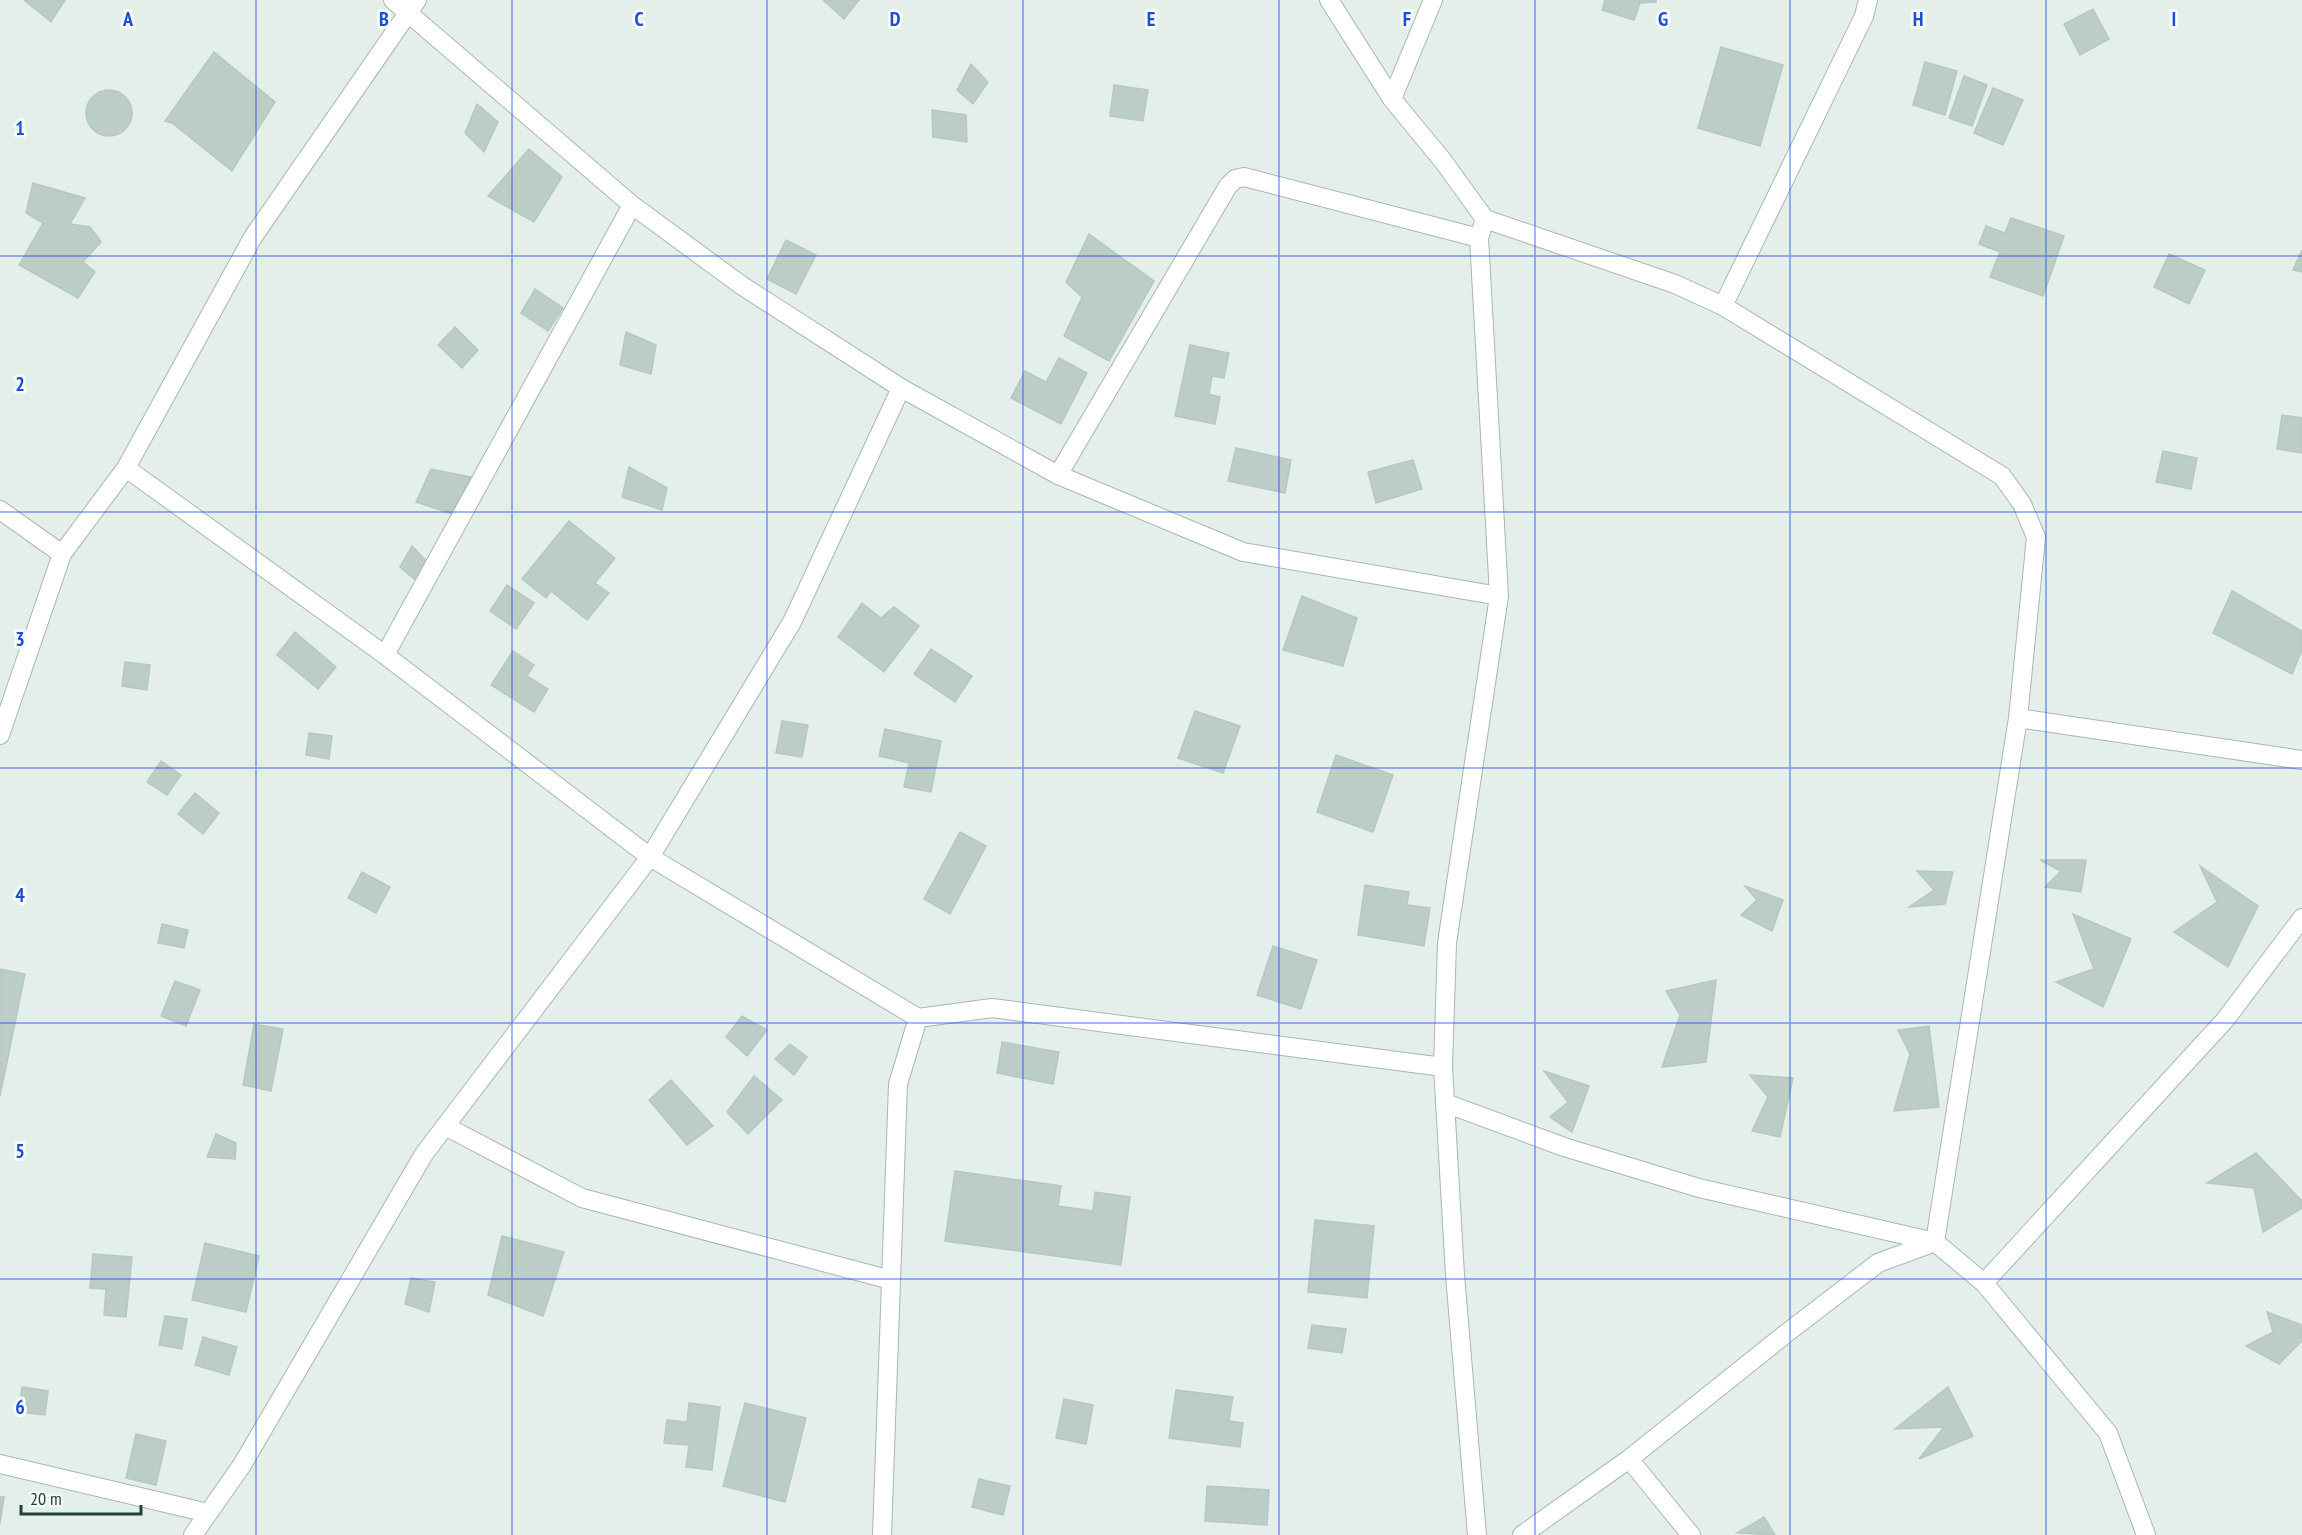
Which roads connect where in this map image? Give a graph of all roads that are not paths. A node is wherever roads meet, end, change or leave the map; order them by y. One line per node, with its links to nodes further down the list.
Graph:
1 (393, 0): 5 (street)
2 (1329, 0): 6 (street)
3 (1433, 0): 6 (street)
4 (1868, 0): 10 (street)
5 (413, 6): 7 (street); 12 (street)
6 (1392, 99): 8 (street)
7 (632, 205): 11 (street); 17 (street)
8 (1485, 219): 9 (street); 10 (street)
9 (1479, 238): 13 (street); 16 (street)
10 (1723, 306): 18 (street)
11 (901, 388): 13 (street); 21 (street)
12 (126, 468): 15 (street); 17 (street)
13 (1058, 475): 16 (street)
14 (0, 510): 15 (street)
15 (62, 554): 19 (street)
16 (1499, 596): 24 (street)
17 (385, 655): 21 (street)
18 (2018, 718): 20 (street); 27 (street)
19 (0, 735)
20 (2302, 760)
21 (650, 856): 23 (street); 26 (street)
22 (2302, 918): 29 (street)
23 (918, 1018): 24 (street); 28 (street)
24 (1443, 1067): 25 (street)
25 (1445, 1103): 27 (street); 35 (street)
26 (445, 1126): 28 (street); 32 (street)
27 (1935, 1242): 29 (street); 30 (street)
28 (891, 1280): 34 (street)
29 (1984, 1282): 38 (street)
30 (1629, 1459): 36 (street); 37 (street)
31 (0, 1464): 32 (street)
32 (208, 1513): 33 (street)
33 (193, 1535)
34 (882, 1535)
35 (1477, 1535)
36 (1522, 1535)
37 (1691, 1535)
38 (2145, 1535)

